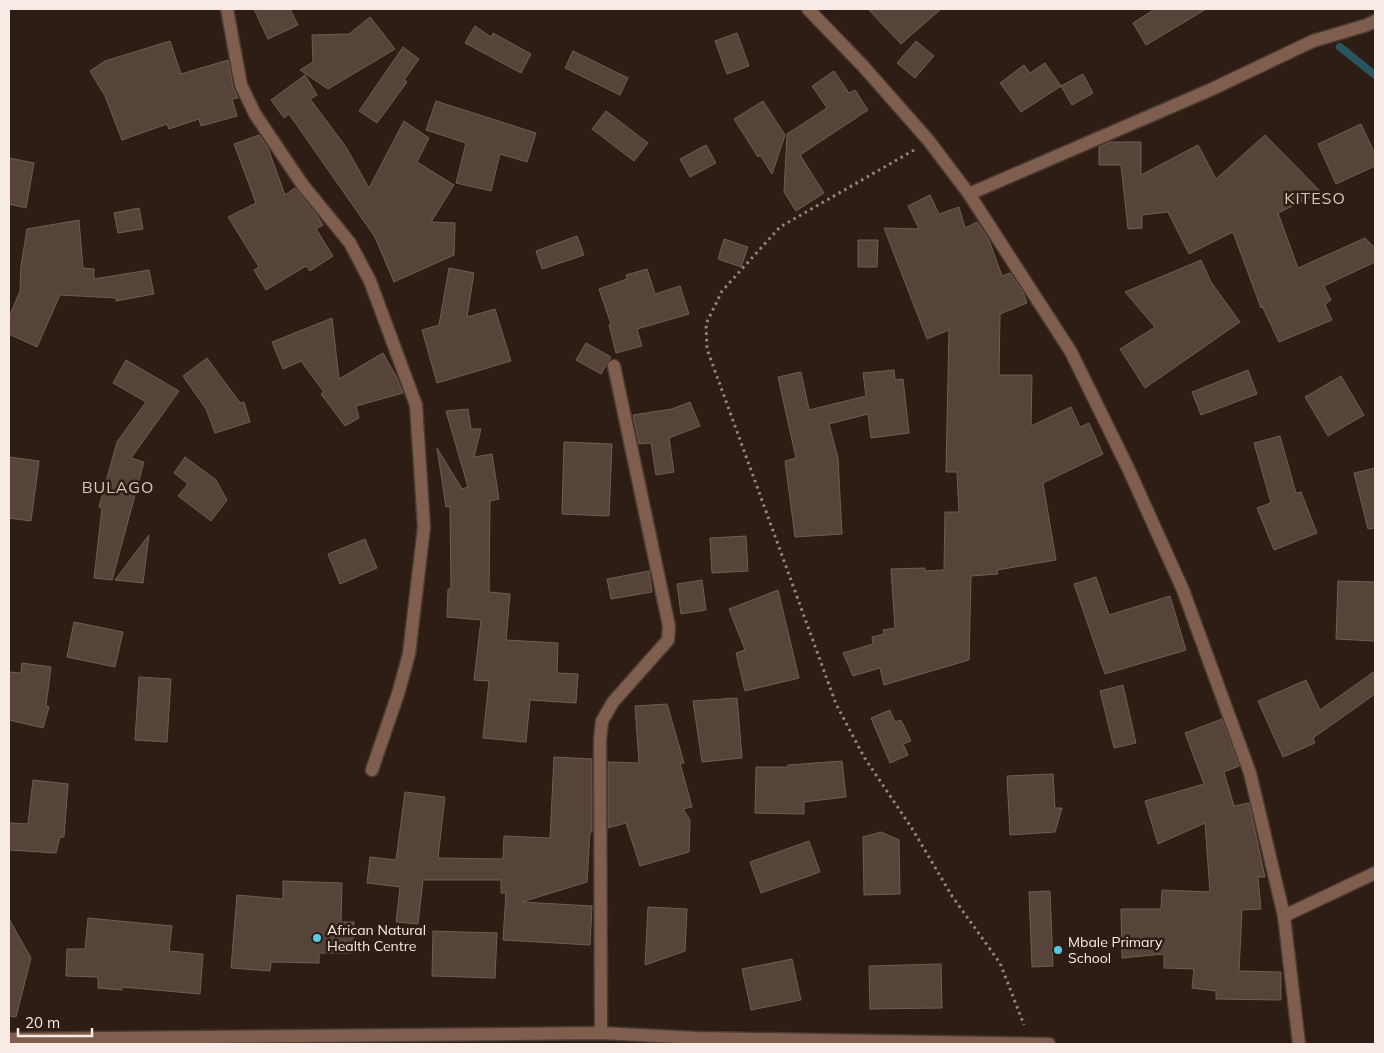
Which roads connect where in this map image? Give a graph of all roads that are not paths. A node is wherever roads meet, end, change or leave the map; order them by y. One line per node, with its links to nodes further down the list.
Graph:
1 (227, 9): 6 (street)
2 (808, 9): 4 (street)
3 (1375, 22): 4 (street)
4 (969, 194): 8 (street)
5 (614, 366): 9 (street)
6 (372, 770)
7 (1375, 873): 8 (street)
8 (1284, 916): 15 (street)
9 (601, 1032): 11 (street); 12 (street)
10 (9, 1039): 11 (street)
11 (57, 1041)
12 (697, 1041): 13 (street)
13 (1032, 1044): 14 (street)
14 (1049, 1044)
15 (1299, 1044)

